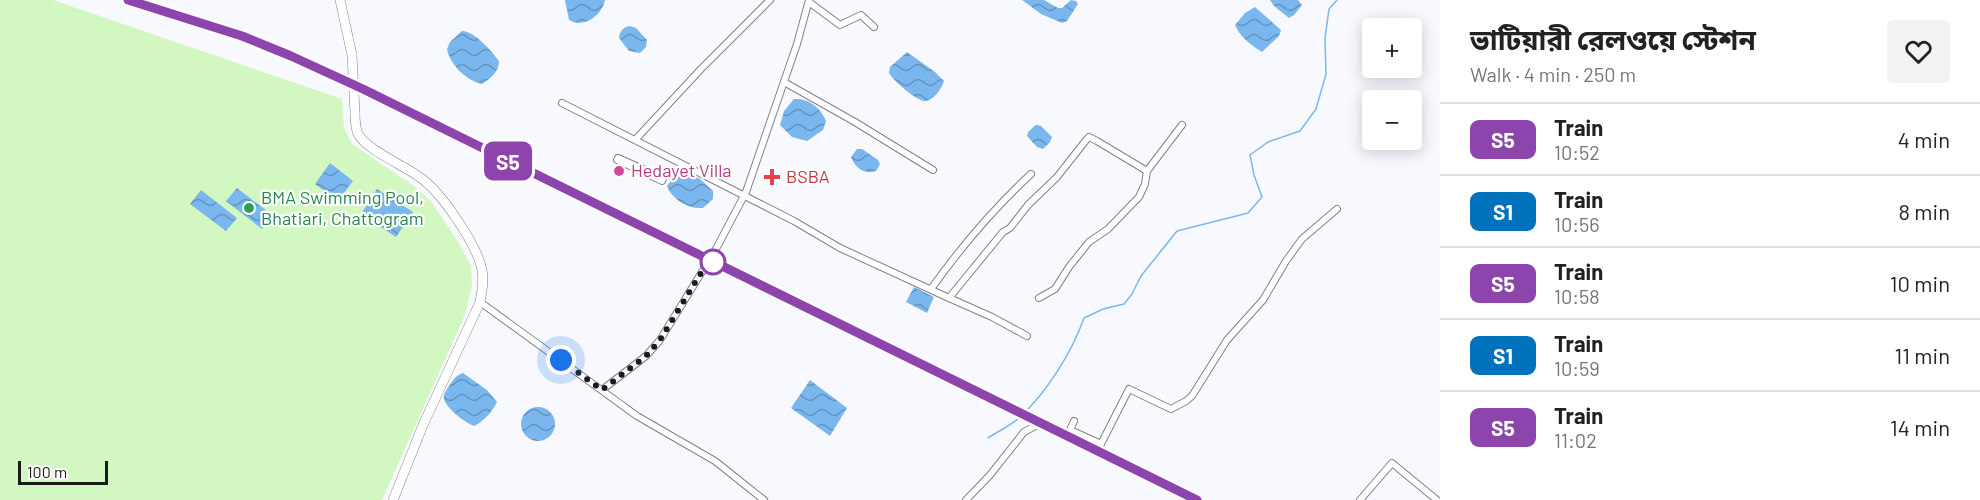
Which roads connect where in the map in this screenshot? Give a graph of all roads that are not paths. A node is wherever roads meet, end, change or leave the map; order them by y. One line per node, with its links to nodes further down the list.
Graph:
1 (340, 0): 20 (main road, bridge)
2 (758, 0): 5 (street)
3 (770, 0): 5 (street)
4 (809, 1): 6 (street); 7 (street)
5 (764, 6): 10 (street)
6 (874, 27)
7 (784, 82): 11 (street); 15 (street)
8 (562, 103): 10 (street)
9 (1182, 125): 12 (street)
10 (635, 140): 15 (street)
11 (933, 170)
12 (1147, 171): 18 (street); 19 (street)
13 (1031, 174): 17 (street)
14 (662, 181): 14 (street)
15 (744, 197): 17 (street); 22 (street)
16 (1337, 209): 23 (street)
17 (931, 289): 18 (street)
18 (949, 298): 21 (street)
19 (1039, 298)
20 (480, 302): 22 (street); 25 (main road)
21 (1027, 336)
22 (602, 390): 26 (street)
23 (1074, 421)
24 (1036, 425): 27 (street)
25 (393, 500)
26 (764, 500)
27 (966, 500)
28 (1360, 500): 29 (street)
29 (1437, 500)

